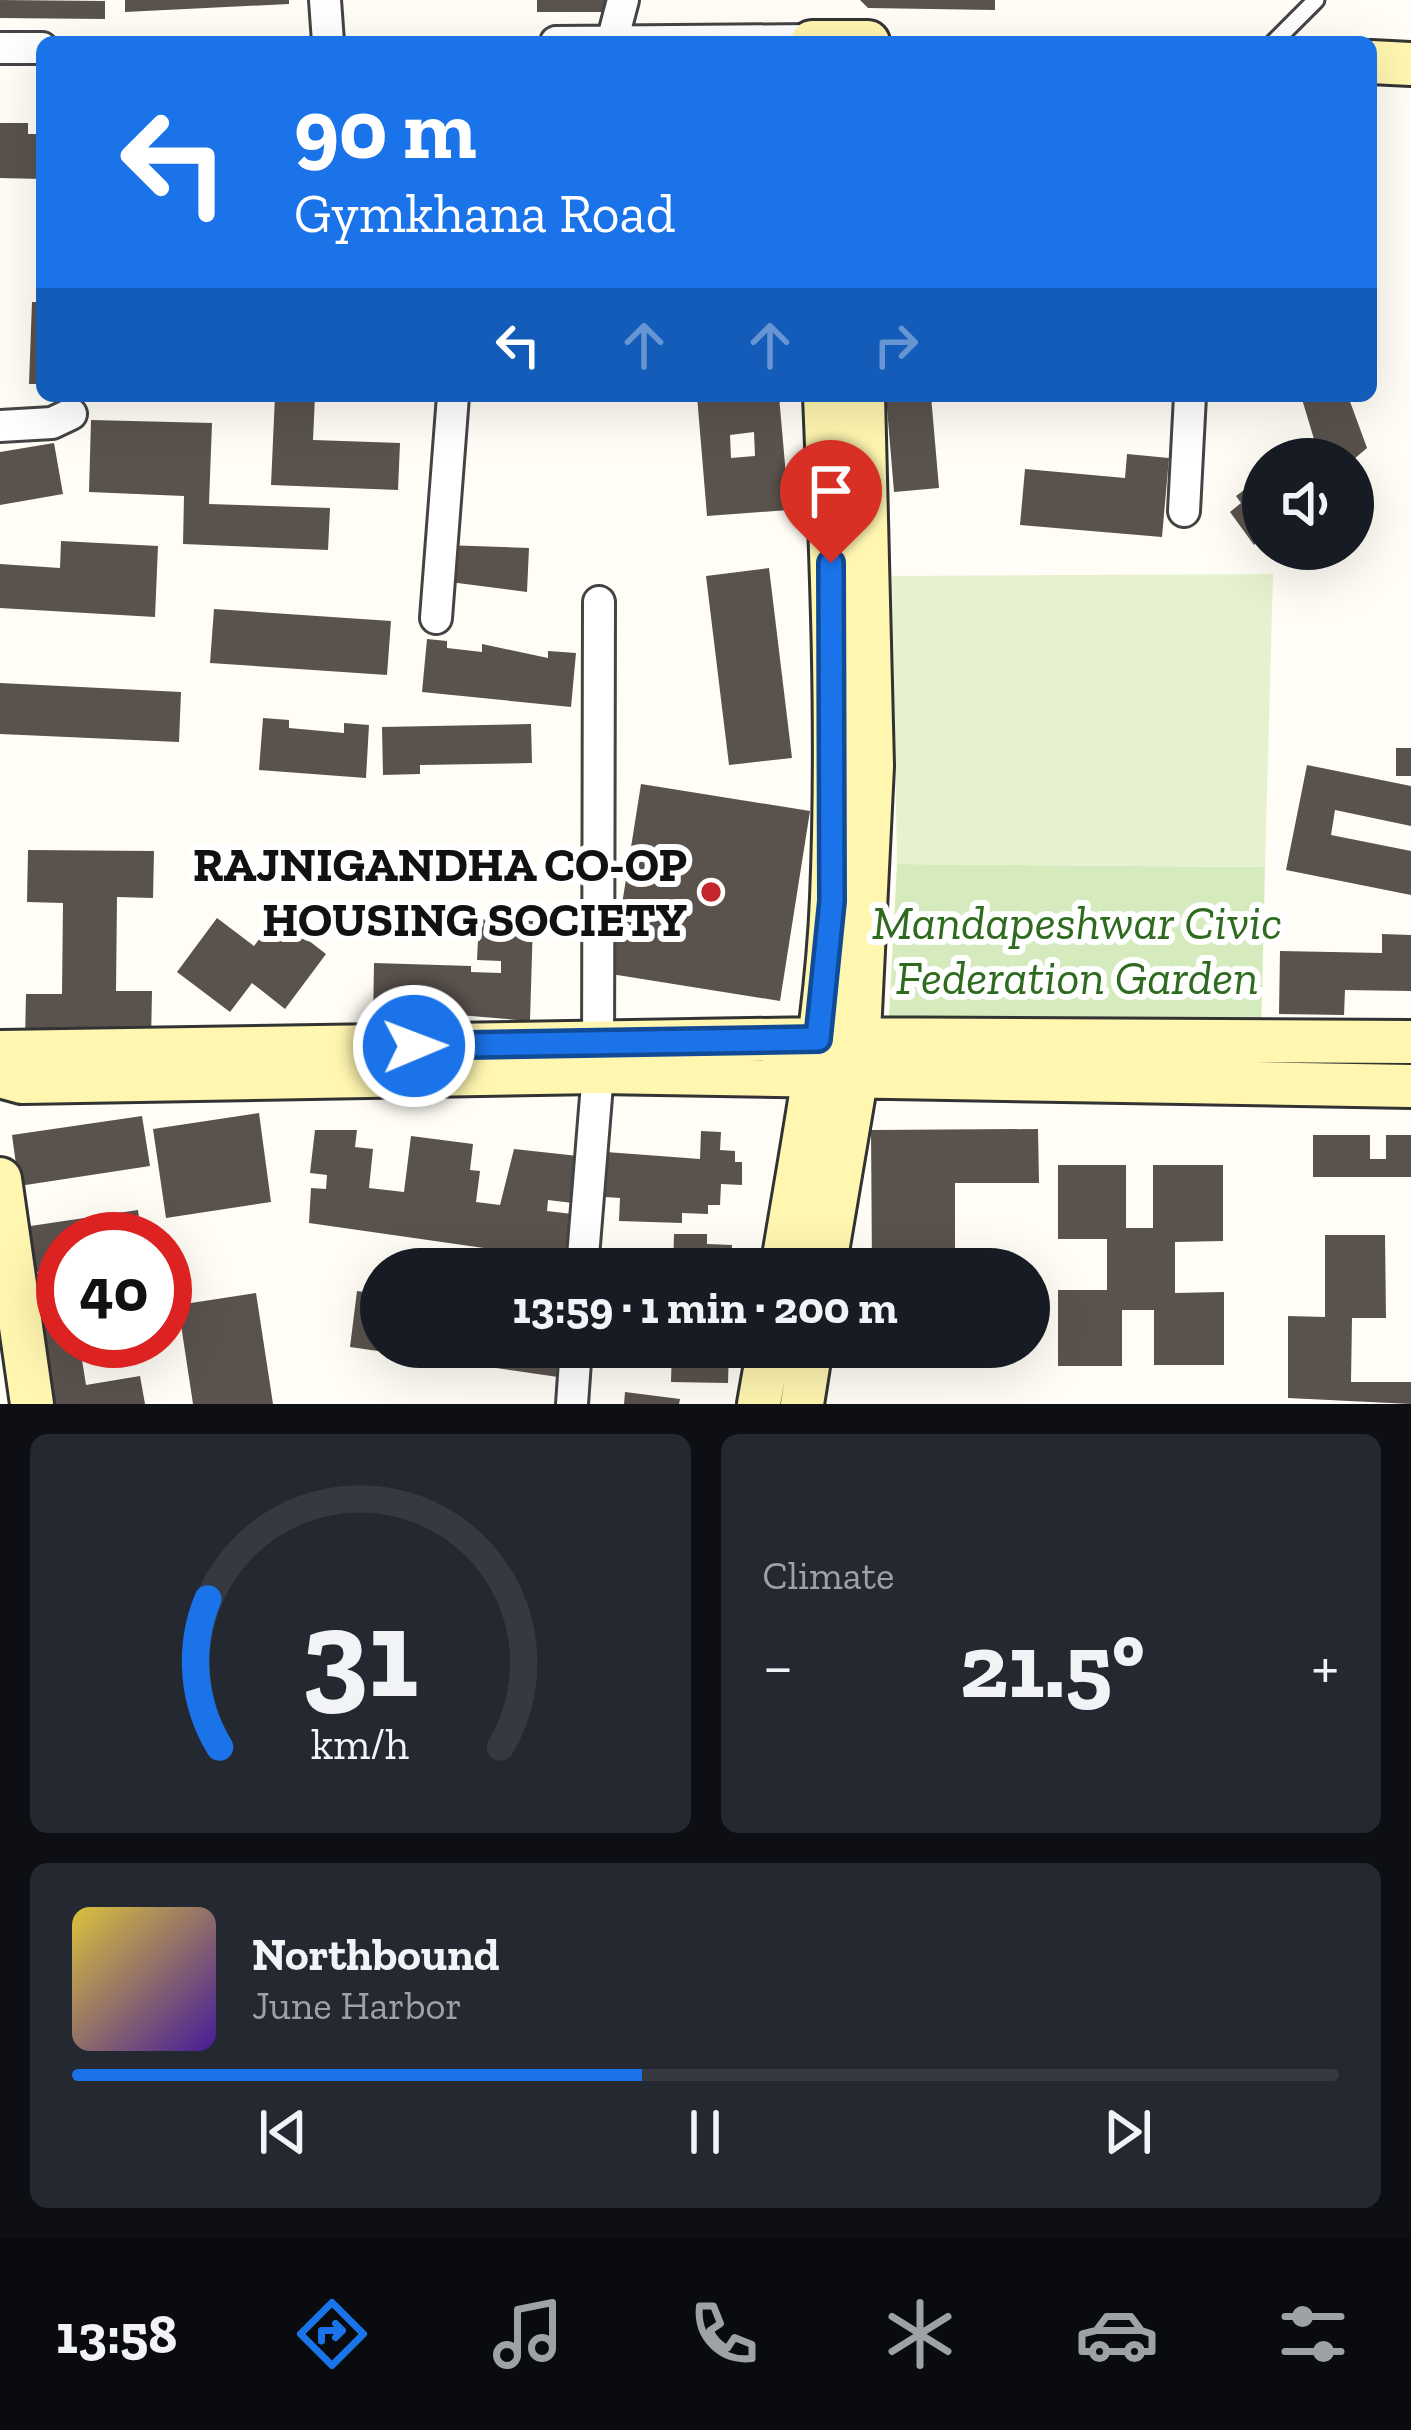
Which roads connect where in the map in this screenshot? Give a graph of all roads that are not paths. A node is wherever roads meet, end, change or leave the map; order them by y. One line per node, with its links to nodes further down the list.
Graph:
1 (326, 0): 4 (street)
2 (623, 0): 5 (street)
3 (1316, 0): 6 (lane)
4 (328, 36)
5 (614, 36)
6 (1280, 36)
7 (0, 47): 8 (street)
8 (36, 48)
9 (1377, 62): 10 (street)
10 (1411, 64)
11 (453, 402): 19 (street)
12 (825, 402): 22 (street)
13 (863, 402): 22 (street)
14 (1190, 402): 17 (street)
15 (71, 414): 16 (street)
16 (0, 426)
17 (1184, 512)
18 (598, 602): 23 (street)
19 (436, 618)
20 (1411, 1042): 22 (street)
21 (0, 1052): 23 (street)
22 (837, 1056): 23 (street); 25 (street); 28 (street); 29 (street)
23 (598, 1057): 24 (street); 27 (street)
24 (0, 1076)
25 (1411, 1086)
26 (0, 1179): 34 (street)
27 (584, 1248)
28 (787, 1248)
29 (825, 1248)
30 (575, 1368): 35 (street)
31 (774, 1368): 33 (street)
32 (799, 1368): 33 (street)
33 (781, 1401)
34 (32, 1404)
35 (572, 1404)

